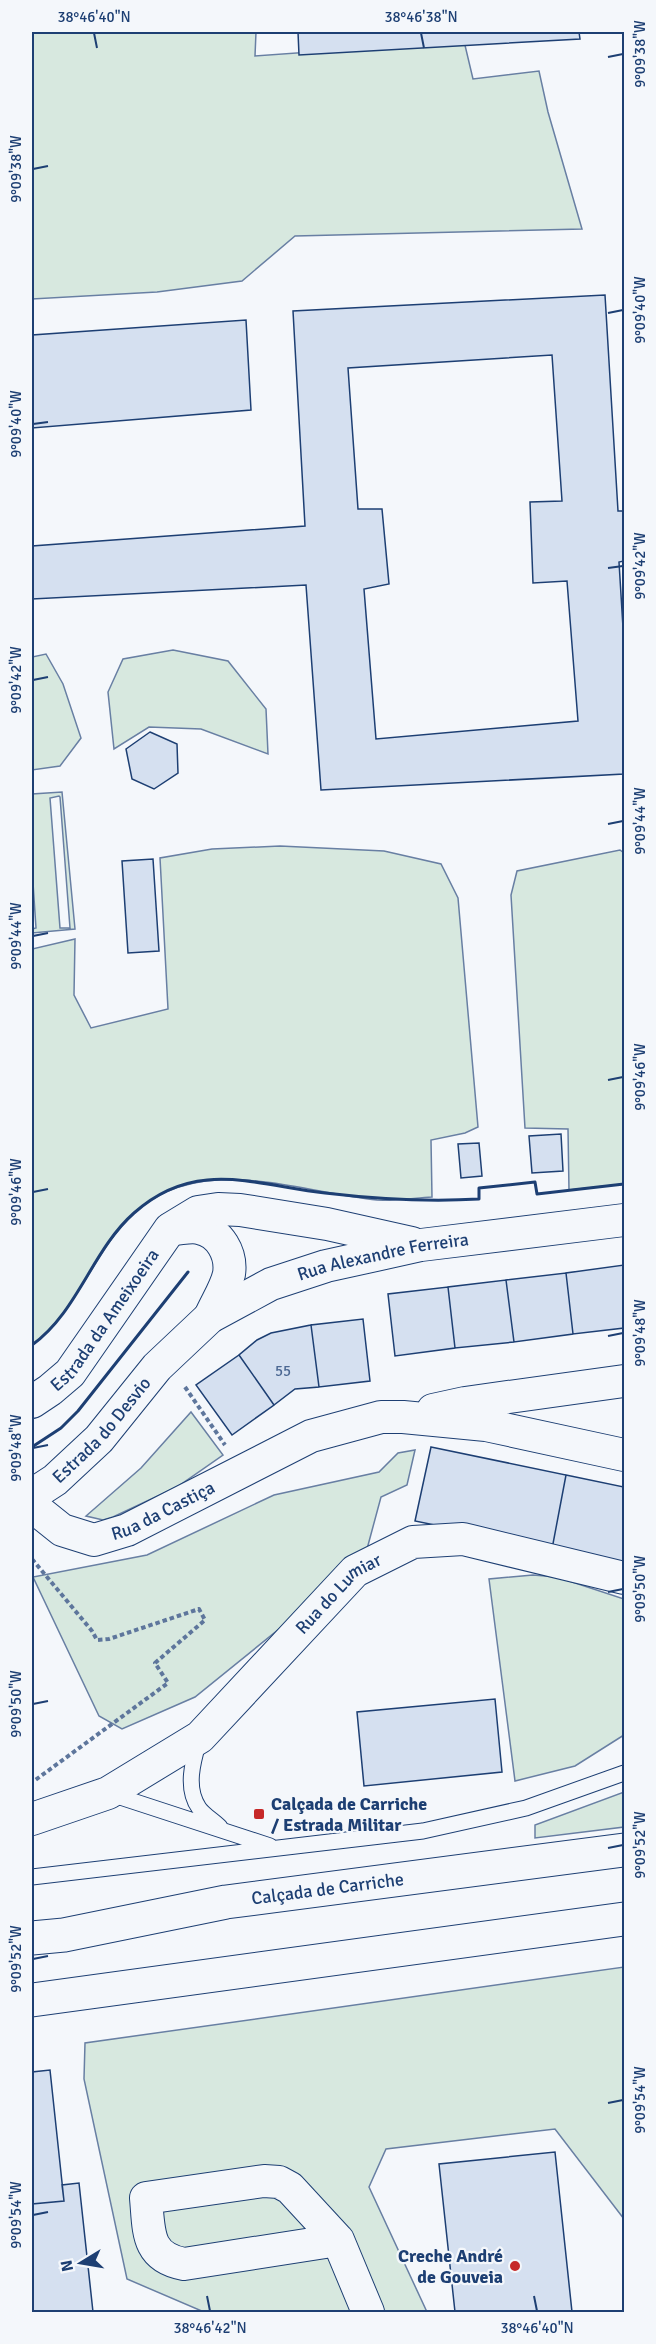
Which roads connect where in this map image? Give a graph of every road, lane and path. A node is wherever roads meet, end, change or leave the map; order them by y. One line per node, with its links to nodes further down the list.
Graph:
1 (624, 1220): 3 (street, Rua Alexandre Ferreira)
2 (170, 1229): 3 (street, Estrada da Ameixoeira); 4 (street, Estrada da Ameixoeira); 7 (street, Estrada da Ameixoeira)
3 (421, 1245): 4 (street, Rua Alexandre Ferreira)
4 (210, 1317): 5 (street, Rua Alexandre Ferreira)
5 (167, 1360): 9 (path); 11 (street, Estrada do Desvio)
6 (624, 1381): 8 (street, Rua da Castiça)
7 (32, 1402)
8 (403, 1417): 10 (street, Rua da Castiça); 12 (street, Rua da Castiça)
9 (228, 1448)
10 (624, 1455)
11 (32, 1495)
12 (32, 1506)
13 (32, 1559): 17 (path)
14 (624, 1578): 15 (street, Rua do Lumiar)
15 (200, 1737): 18 (street, Rua do Lumiar); 20 (lane)
16 (624, 1773): 21 (lane)
17 (32, 1783)
18 (108, 1793): 19 (street); 20 (lane)
19 (32, 1819)
20 (227, 1833): 21 (lane)
21 (276, 1848): 23 (lane)
22 (624, 1850): 25 (highway, Calçada de Carriche)
23 (32, 1877)
24 (624, 1919): 26 (highway)
25 (32, 1940)
26 (32, 2000)
27 (338, 2240): 27 (street); 28 (street)
28 (368, 2313)

